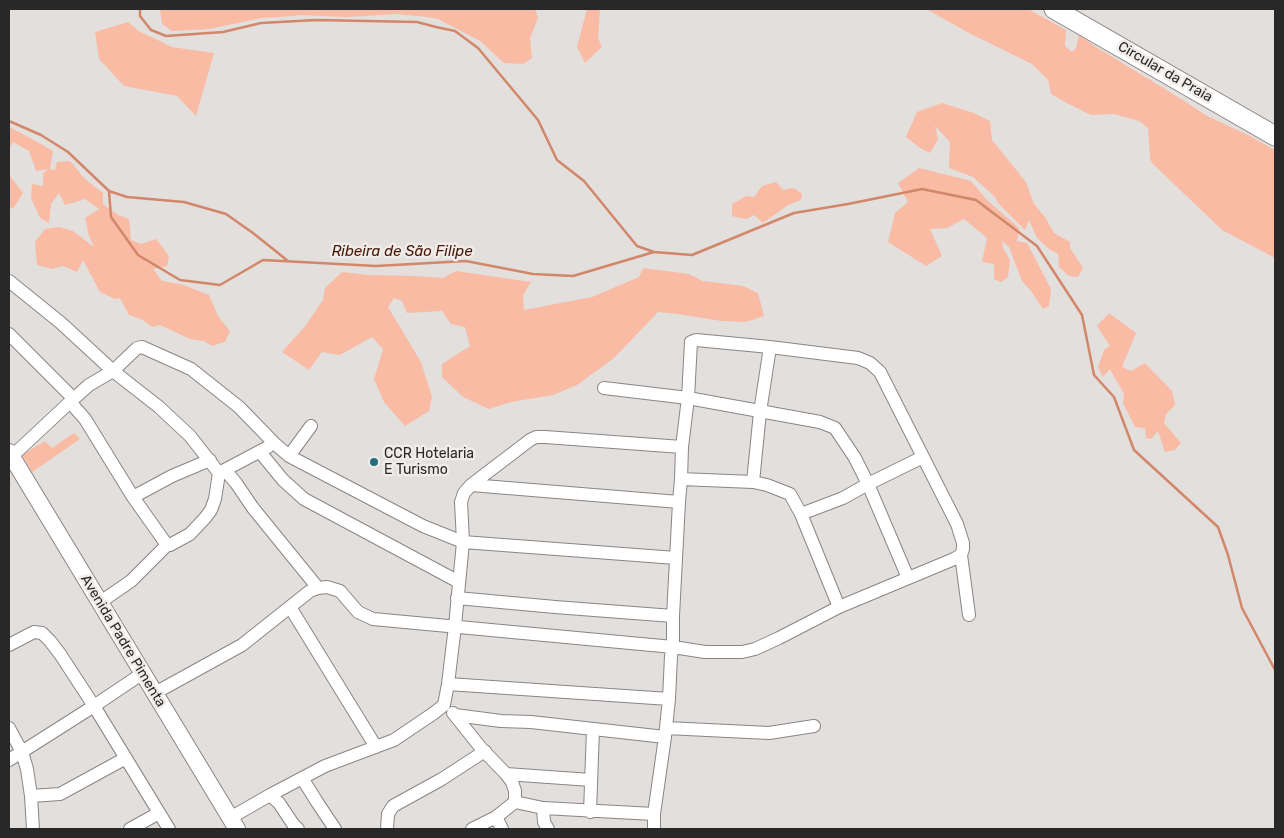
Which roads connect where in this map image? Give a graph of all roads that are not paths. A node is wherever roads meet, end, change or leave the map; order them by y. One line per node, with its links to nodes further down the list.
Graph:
1 (1054, 9): 4 (highway, Circular da Praia)
2 (1078, 9): 3 (highway, Circular da Praia)
3 (1275, 123)
4 (1275, 136)
5 (9, 281): 8 (street)
6 (9, 334): 11 (street)
7 (770, 347): 10 (street); 12 (street); 19 (street)
8 (113, 371): 11 (street); 14 (street); 20 (street)
9 (604, 388): 10 (street)
10 (688, 398): 12 (street); 15 (street)
11 (72, 400): 17 (street); 26 (street)
12 (760, 412): 23 (street); 24 (street)
13 (311, 426): 18 (street)
14 (274, 443): 16 (street); 18 (street)
15 (682, 447): 22 (street); 25 (street)
16 (260, 452): 21 (street); 34 (street)
17 (10, 456): 37 (main road, Avenida Padre Pimenta)
18 (289, 456): 29 (street)
19 (923, 457): 24 (street); 31 (street)
20 (210, 460): 21 (street); 26 (street)
21 (222, 471): 30 (street); 35 (street)
22 (681, 479): 23 (street); 27 (street)
23 (753, 482): 28 (street)
24 (868, 484): 28 (street); 33 (street)
25 (471, 485): 27 (street); 29 (street)
26 (133, 497): 30 (street)
27 (679, 502): 32 (street)
28 (801, 514): 38 (street)
29 (463, 542): 32 (street); 34 (street)
30 (167, 545): 37 (street)
31 (960, 555): 33 (street); 40 (street)
32 (676, 558): 41 (street)
33 (908, 578): 38 (street)
34 (459, 582): 36 (street)
35 (318, 588): 39 (street); 42 (street)
36 (458, 598): 41 (street); 42 (street)
37 (99, 603): 45 (main road, Avenida Padre Pimenta)
38 (839, 606): 44 (street)
39 (290, 607): 47 (street); 56 (street)
40 (970, 615)
41 (673, 616): 44 (street)
42 (455, 626): 44 (street); 46 (street)
43 (9, 645): 50 (street)
44 (673, 647): 48 (street)
45 (143, 673): 47 (main road, Avenida Padre Pimenta); 50 (street)
46 (448, 684): 48 (street); 49 (street)
47 (155, 693): 72 (main road, Avenida Padre Pimenta)
48 (669, 699): 55 (street)
49 (444, 705): 51 (street); 56 (street)
50 (94, 706): 58 (street); 59 (street)
51 (455, 715): 54 (street); 57 (street)
52 (814, 726): 55 (street)
53 (9, 728): 58 (street)
54 (593, 729): 55 (street); 63 (street)
55 (666, 732): 70 (street)
56 (376, 747): 62 (street)
57 (485, 751): 61 (street); 78 (street)
58 (22, 752): 60 (street); 65 (street)
59 (126, 758): 65 (street); 69 (street)
60 (9, 760)
61 (506, 774): 63 (street); 66 (street)
62 (302, 778): 64 (street); 77 (street)
63 (591, 780): 68 (street)
64 (270, 795): 72 (street); 76 (street)
65 (31, 796): 73 (street)
66 (515, 802): 67 (street); 71 (street)
67 (543, 808): 68 (street); 81 (street)
68 (590, 812): 70 (street)
69 (159, 813): 74 (street); 75 (street)
70 (654, 814): 82 (street)
71 (496, 817): 79 (street); 80 (street)
72 (234, 824)
73 (33, 829)
74 (130, 829)
75 (169, 829)
76 (298, 829)
77 (334, 829)
78 (387, 829)
79 (472, 829)
80 (502, 829)
81 (548, 829)
82 (654, 829)

